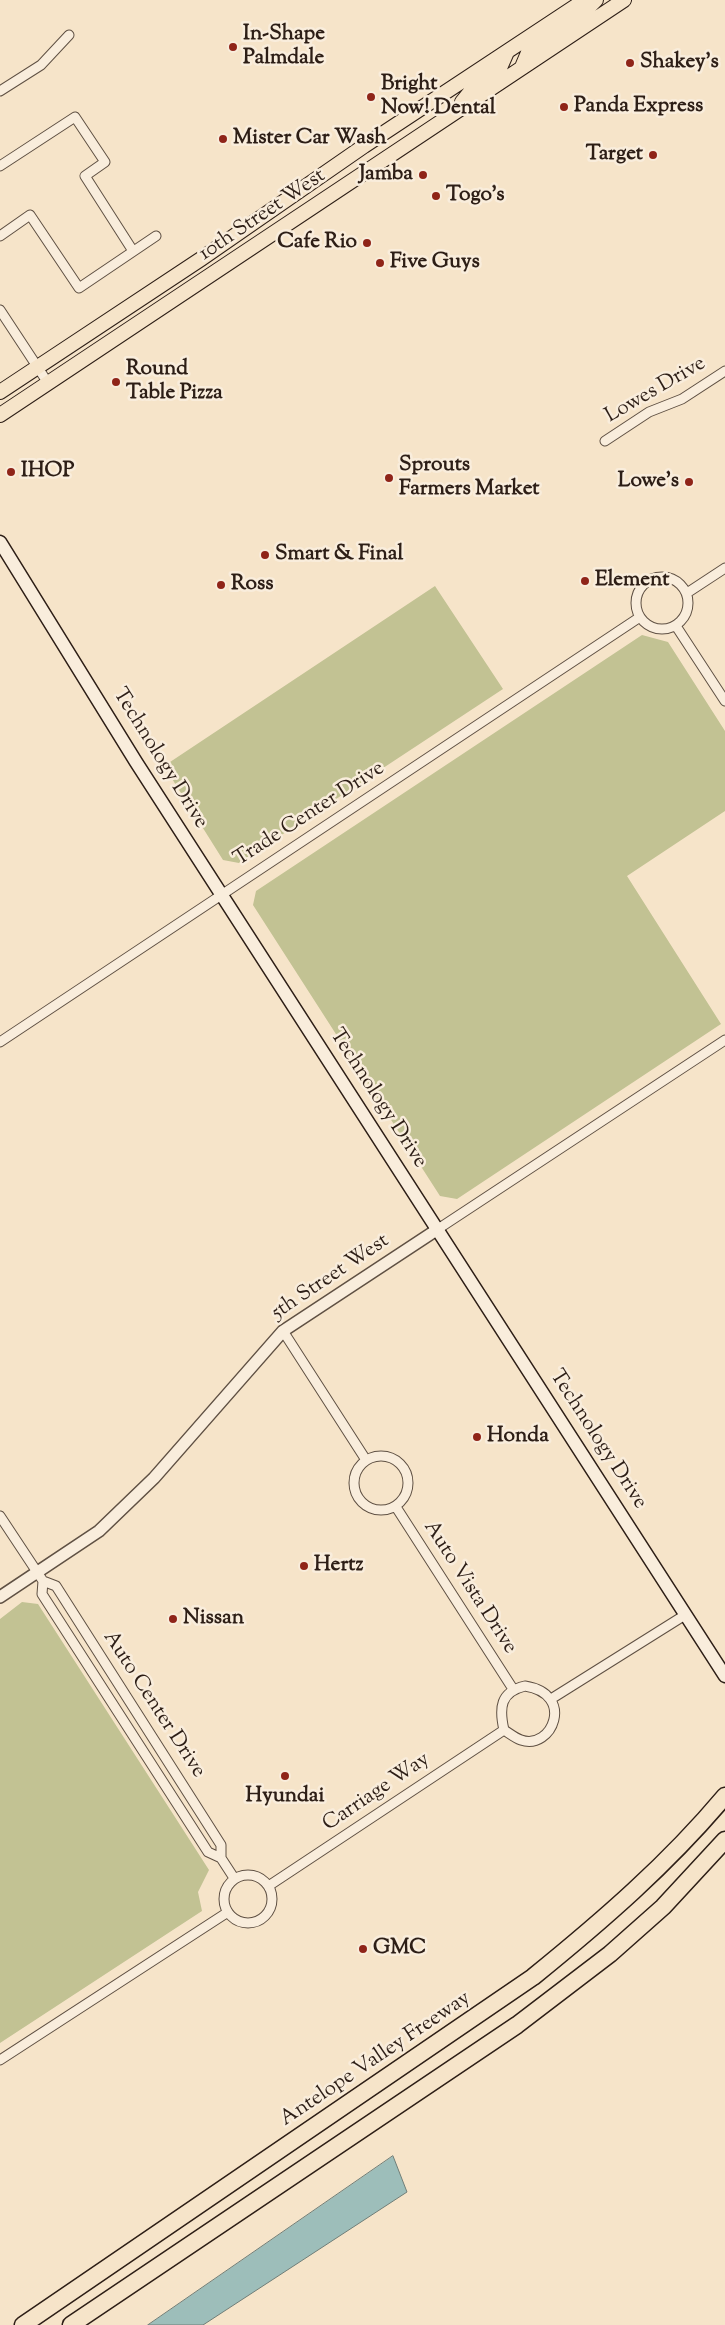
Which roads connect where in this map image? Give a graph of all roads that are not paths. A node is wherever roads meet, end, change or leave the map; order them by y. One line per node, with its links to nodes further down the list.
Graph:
1 (585, 0): 5 (main road, 10th Street West)
2 (596, 0): 6 (main road)
3 (624, 0): 6 (main road, 10th Street West)
4 (69, 35): 7 (street)
5 (507, 51): 8 (main road); 14 (main road, 10th Street West)
6 (522, 67): 8 (main road, 10th Street West)
7 (1, 88)
8 (454, 112): 16 (main road, 10th Street West)
9 (0, 166): 12 (street)
10 (1, 234): 12 (street)
11 (156, 236): 12 (street)
12 (133, 251)
13 (0, 310): 14 (street)
14 (38, 368): 16 (street); 17 (main road, 10th Street West)
15 (725, 371): 19 (street, Lowes Drive)
16 (48, 383): 18 (main road, 10th Street West)
17 (0, 392)
18 (0, 415)
19 (605, 441)
20 (0, 542): 26 (main road, Technology Drive)
21 (725, 568): 22 (street)
22 (687, 593): 23 (street); 24 (street)
23 (640, 617): 24 (street); 26 (street, Trade Center Drive)
24 (676, 626): 25 (street)
25 (725, 701)
26 (221, 894): 28 (street, Trade Center Drive); 29 (main road, Technology Drive)
27 (725, 1040): 29 (street, 5th Street West)
28 (0, 1042)
29 (438, 1230): 30 (street, 5th Street West); 36 (main road, Technology Drive)
30 (282, 1331): 31 (street); 34 (street, 5th Street West)
31 (366, 1460): 32 (street, Auto Vista Drive); 32 (street, Auto Vista Drive)
32 (396, 1506): 38 (street, Auto Vista Drive)
33 (0, 1516): 34 (street, Auto Center Drive)
34 (40, 1577): 35 (street, 5th Street West); 43 (street, Auto Center Drive); 43 (street, Auto Center Drive)
35 (0, 1597)
36 (685, 1615): 37 (main road, Technology Drive); 39 (street)
37 (725, 1676)
38 (513, 1689): 39 (street); 40 (street)
39 (551, 1699): 40 (street)
40 (504, 1730): 45 (street, Carriage Way)
41 (725, 1796): 48 (highway, Antelope Valley Freeway)
42 (725, 1840): 49 (highway)
43 (221, 1858): 44 (street, Auto Center Drive)
44 (234, 1878): 45 (street); 46 (street)
45 (270, 1885): 46 (street)
46 (228, 1912): 47 (street)
47 (0, 2060)
48 (23, 2325)
49 (71, 2325)

